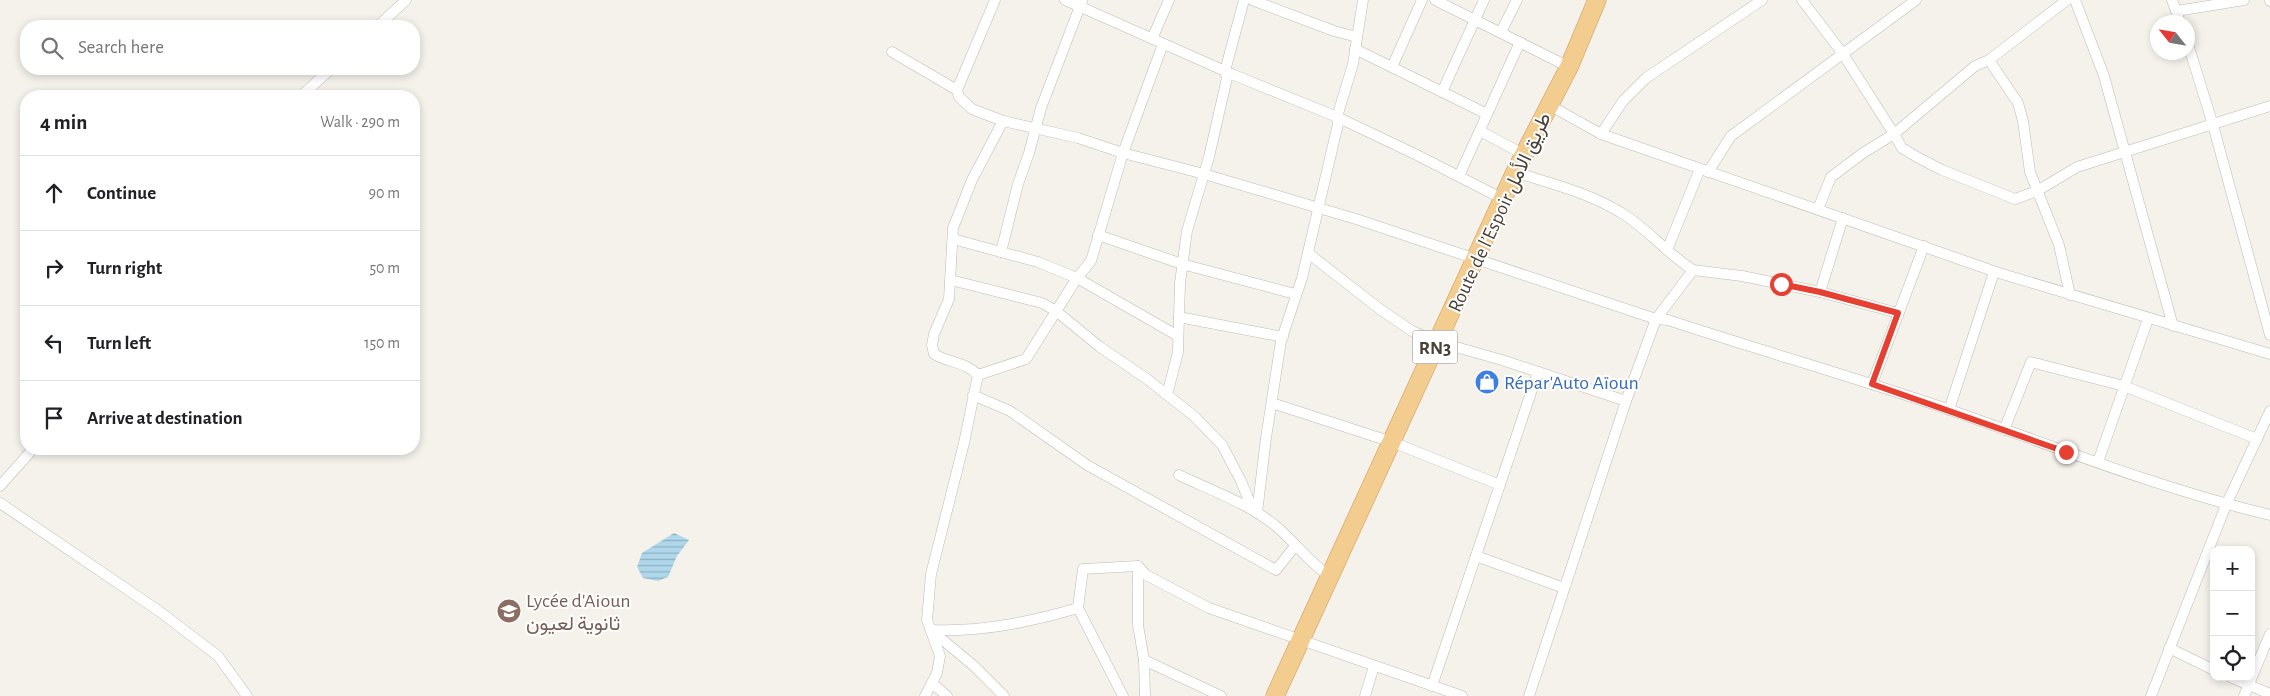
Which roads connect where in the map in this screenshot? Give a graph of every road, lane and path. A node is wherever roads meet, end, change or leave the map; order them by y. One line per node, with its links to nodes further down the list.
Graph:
1 (406, 0): 24 (street)
2 (995, 0): 40 (street)
3 (1065, 0): 20 (street)
4 (1169, 0): 27 (street)
5 (1244, 0): 37 (street)
6 (1252, 0): 26 (street)
7 (1363, 0): 26 (street)
8 (1422, 0): 35 (street)
9 (1435, 0): 23 (street)
10 (1484, 0): 23 (street)
11 (1517, 0): 25 (street)
12 (1597, 0): 36 (highway, Route de l’Espoir طريق الأمل / RN3)
13 (1762, 0): 50 (street)
14 (1802, 0): 32 (street)
15 (1916, 0): 32 (street)
16 (2067, 0): 33 (street)
17 (2075, 0): 52 (street)
18 (2172, 0): 21 (street)
19 (2244, 0): 21 (street)
20 (1081, 3): 27 (street); 48 (street)
21 (2177, 11): 22 (street)
22 (2178, 15)
23 (1475, 19): 25 (street); 41 (street)
24 (384, 20)
25 (1501, 32): 28 (street)
26 (1357, 37): 30 (street)
27 (1152, 39): 29 (street)
28 (1520, 42): 36 (street); 44 (street)
29 (1163, 44): 37 (street); 53 (street)
30 (1355, 49): 35 (street); 45 (street)
31 (892, 52): 40 (street)
32 (1843, 54): 51 (street); 55 (street)
33 (1989, 60): 51 (street); 59 (street)
34 (2193, 60): 47 (street)
35 (1392, 67): 41 (street)
36 (1568, 67): 42 (highway, Route de l’Espoir طريق الأمل / RN3)
37 (1224, 71): 45 (street); 57 (street)
38 (324, 75): 39 (street)
39 (308, 90)
40 (957, 90): 46 (street)
41 (1442, 92): 44 (street)
42 (1549, 105): 50 (street); 54 (highway, Route de l’Espoir طريق الأمل / RN3)
43 (2270, 106): 47 (street)
44 (1487, 114): 49 (street)
45 (1337, 117): 58 (street); 61 (street)
46 (1003, 122): 48 (street); 65 (street)
47 (2213, 125): 52 (street); 85 (street)
48 (1036, 130): 53 (street); 68 (street)
49 (1480, 131): 54 (street); 58 (street)
50 (1601, 134): 55 (street)
51 (1894, 134): 59 (street); 62 (street)
52 (2125, 151): 59 (street); 84 (street)
53 (1123, 153): 57 (street); 64 (street)
54 (1523, 154): 56 (highway, Route de l’Espoir طريق الأمل / RN3)
55 (1704, 170): 62 (street); 67 (street)
56 (1514, 172): 60 (highway, Route de l’Espoir طريق الأمل / RN3); 67 (street)
57 (1204, 174): 61 (street); 71 (street)
58 (1459, 176): 60 (street)
59 (2038, 191): 78 (street)
60 (1503, 200): 70 (highway, Route de l’Espoir طريق الأمل / RN3)
61 (1319, 208): 69 (street); 70 (street)
62 (1818, 210): 63 (street)
63 (1843, 218): 66 (street); 76 (street)
64 (1098, 234): 71 (street); 74 (street)
65 (953, 238): 68 (street); 75 (street)
66 (1924, 246): 73 (street); 80 (street)
67 (1667, 250): 72 (street)
68 (1001, 252): 74 (street)
69 (1308, 253): 77 (street); 88 (street)
70 (1476, 260): 83 (street); 88 (highway, Route de l’Espoir طريق الأمل / RN3)
71 (1182, 264): 77 (street); 81 (street)
72 (1693, 270): 76 (street); 83 (street)
73 (1994, 272): 78 (street); 98 (street)
74 (1077, 278): 79 (street); 86 (street)
75 (952, 280): 79 (street); 91 (street)
76 (1820, 292): 80 (street)
77 (1295, 294): 87 (street)
78 (2070, 295): 82 (street)
79 (1056, 311): 91 (street); 94 (street)
80 (1898, 313): 92 (street)
81 (1179, 317): 86 (street); 87 (street)
82 (2148, 318): 84 (street); 93 (street)
83 (1656, 319): 92 (street); 96 (street)
84 (2173, 326): 89 (street)
85 (2270, 335)
86 (1178, 336): 94 (street)
87 (1283, 337): 97 (street)
88 (1438, 342): 90 (street); 103 (highway, Route de l’Espoir طريق الأمل / RN3)
89 (2270, 354)
90 (1538, 372): 96 (street); 107 (street)
91 (978, 375): 95 (street)
92 (1872, 384): 98 (street)
93 (2124, 386): 100 (street); 102 (street); 105 (street)
94 (1167, 394): 111 (street)
95 (973, 395): 113 (street); 119 (street)
96 (1626, 401): 117 (street)
97 (1272, 403): 103 (street); 111 (street)
98 (1949, 410): 100 (street)
99 (2270, 411): 101 (street)
100 (2004, 430): 105 (street)
101 (2266, 431): 102 (street)
102 (2257, 439): 110 (street)
103 (1392, 442): 107 (street); 116 (highway, Route de l’Espoir طريق الأمل / RN3)
104 (28, 455): 108 (street)
105 (2098, 462): 110 (street)
106 (1179, 475): 111 (street)
107 (1500, 485): 114 (street)
108 (0, 486)
109 (0, 503): 131 (street)
110 (2226, 505): 112 (street); 122 (street)
111 (1257, 512): 113 (street)
112 (2270, 515)
113 (1295, 546): 116 (street)
114 (1476, 556): 117 (street); 128 (street)
115 (1138, 566): 118 (street); 121 (street); 123 (street)
116 (1330, 576): 121 (highway, Route de l’Espoir طريق الأمل / RN3)
117 (1564, 588): 141 (street)
118 (1078, 608): 119 (street); 135 (street)
119 (932, 630): 127 (street); 134 (street)
120 (2270, 634): 129 (street)
121 (1301, 639): 124 (street); 138 (highway, Route de l’Espoir طريق الأمل / RN3)
122 (2169, 648): 125 (street); 142 (street)
123 (1144, 660): 136 (street); 137 (street)
124 (1374, 666): 128 (street); 139 (street)
125 (2210, 668)
126 (2235, 681): 129 (street)
127 (932, 683): 132 (street); 133 (street)
128 (1432, 686): 140 (street)
129 (2246, 691): 130 (street)
130 (2270, 694)
131 (247, 696)
132 (926, 696)
133 (947, 696)
134 (1004, 696)
135 (1124, 696)
136 (1145, 696)
137 (1221, 696)
138 (1275, 696)
139 (1365, 696)
140 (1462, 696)
141 (1529, 696)
142 (2151, 696)

